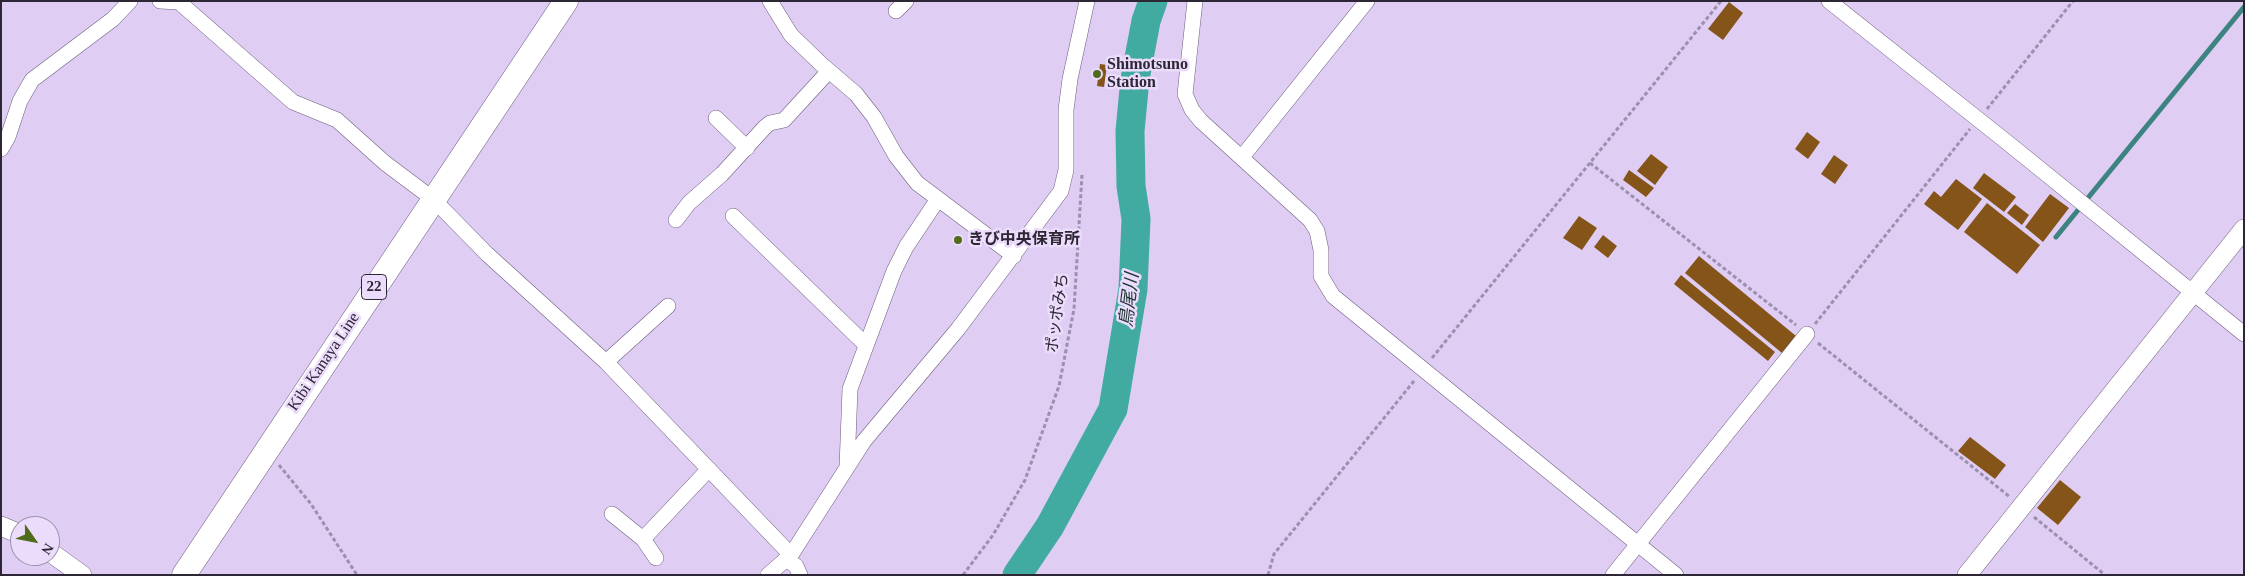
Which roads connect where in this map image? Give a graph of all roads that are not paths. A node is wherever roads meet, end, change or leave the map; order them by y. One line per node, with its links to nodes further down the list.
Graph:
1 (130, 1): 13 (street)
2 (160, 1): 9 (street)
3 (566, 1): 15 (main road, Kibi Kanaya Line / 22)
4 (770, 1): 10 (street)
5 (1087, 1): 20 (street)
6 (1195, 1): 14 (street)
7 (1366, 1): 14 (street)
8 (1829, 1): 21 (street)
9 (180, 2): 15 (street)
10 (829, 71): 12 (street); 16 (street)
11 (716, 118): 12 (street)
12 (747, 148): 18 (street)
13 (1, 149)
14 (1242, 157): 31 (street)
15 (433, 199): 26 (street); 36 (main road, Kibi Kanaya Line / 22)
16 (938, 199): 20 (street); 25 (street)
17 (733, 216): 25 (street)
18 (676, 220)
19 (2244, 230): 21 (street)
20 (1014, 256): 27 (street)
21 (2192, 293): 24 (street); 41 (street)
22 (668, 306): 26 (street)
23 (1807, 334): 31 (street)
24 (2244, 334)
25 (866, 345): 27 (street)
26 (606, 362): 28 (street)
27 (847, 468): 32 (street)
28 (709, 470): 30 (street); 32 (street)
29 (612, 514): 30 (street)
30 (643, 539): 33 (street)
31 (1638, 543): 39 (street); 40 (street)
32 (789, 557): 37 (street); 38 (street)
33 (656, 558)
34 (60, 559): 35 (street)
35 (82, 575)
36 (184, 575)
37 (768, 575)
38 (800, 575)
39 (1613, 575)
40 (1676, 575)
41 (1966, 575)

